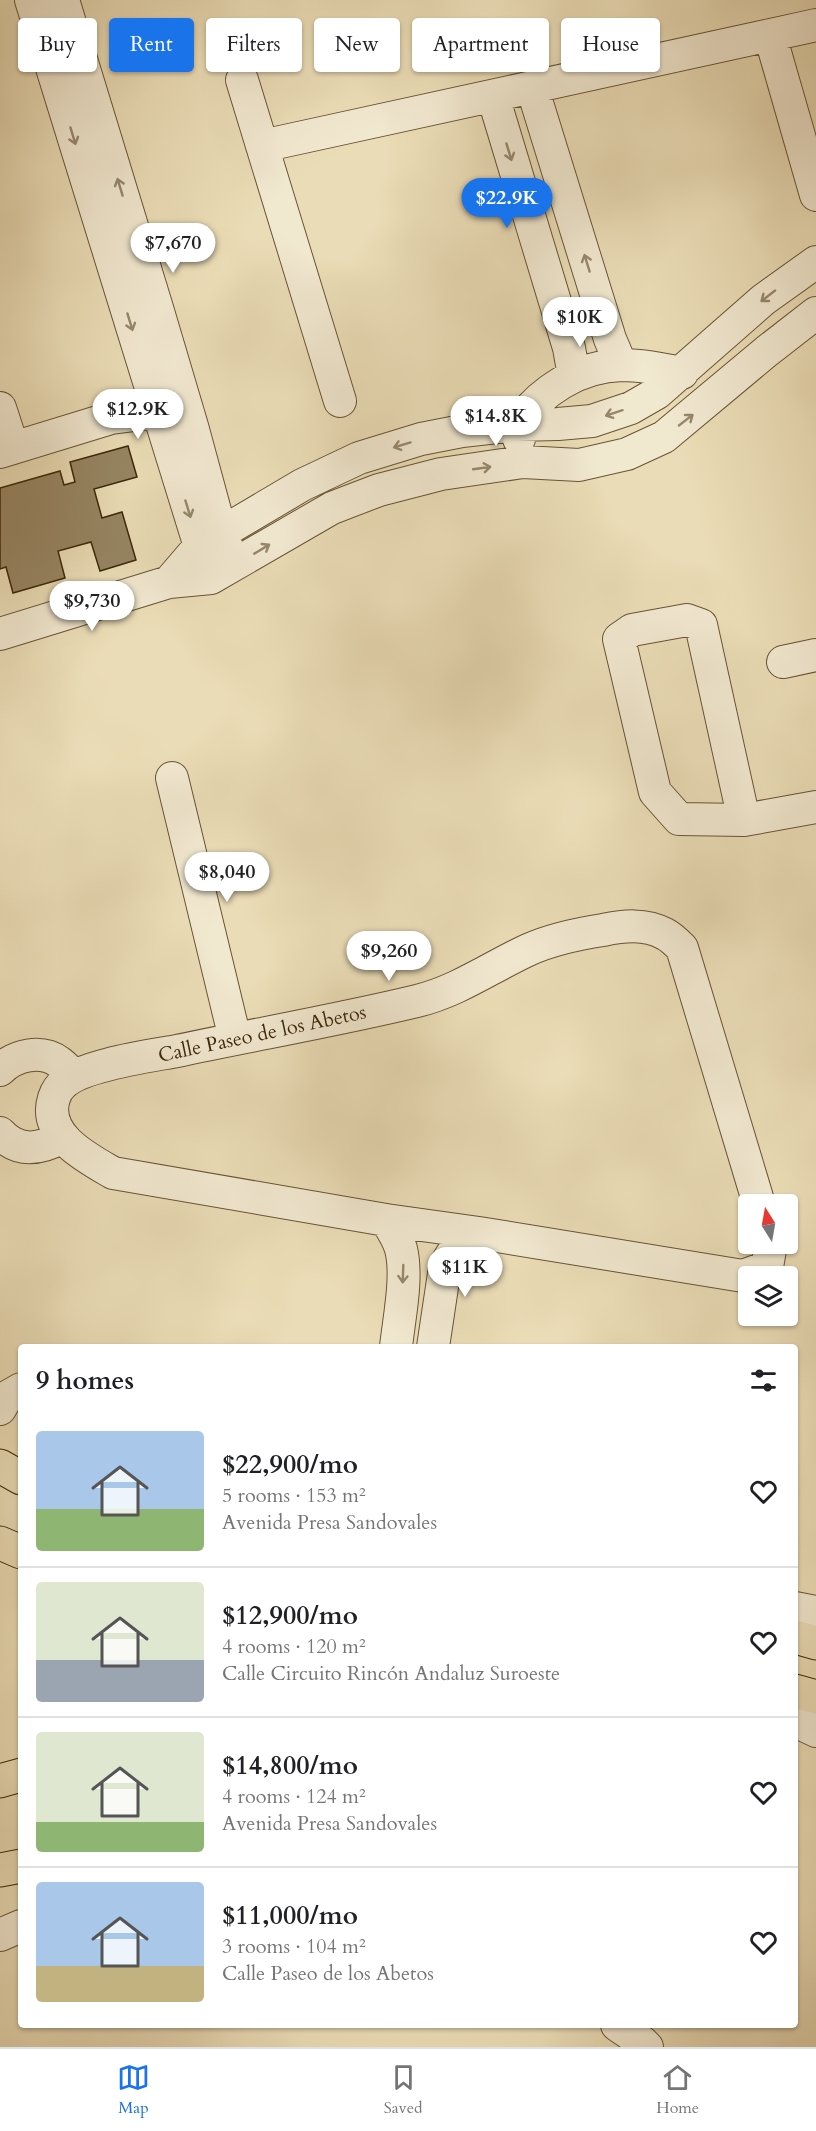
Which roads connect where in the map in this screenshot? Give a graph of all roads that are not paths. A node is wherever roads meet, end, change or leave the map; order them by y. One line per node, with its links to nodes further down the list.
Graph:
1 (31, 0): 6 (street)
2 (63, 0): 6 (street)
3 (816, 25): 4 (street)
4 (770, 35): 7 (street); 10 (street)
5 (242, 80): 9 (street)
6 (73, 85): 18 (street, one-way to 18); 22 (street, one-way to 6)
7 (532, 87): 8 (street); 13 (street, one-way to 7)
8 (493, 96): 9 (street); 15 (street, one-way to 15)
9 (262, 146): 16 (street)
10 (816, 195)
11 (816, 262): 14 (street, one-way to 14)
12 (816, 313): 21 (street, one-way to 12)
13 (621, 365): 14 (street); 15 (street)
14 (681, 372): 19 (street, one-way to 19)
15 (574, 376): 19 (street)
16 (340, 401)
17 (0, 408): 20 (street)
18 (158, 412): 20 (street); 22 (street, one-way to 22)
19 (517, 424): 21 (street); 22 (street, one-way to 22)
20 (6, 450)
21 (524, 462): 23 (street, one-way to 21)
22 (210, 540): 23 (street); 24 (street)
23 (222, 572): 24 (street)
24 (169, 582): 25 (street)
25 (0, 634)
26 (816, 655): 27 (street)
27 (783, 662)
28 (172, 778): 31 (street)
29 (816, 807): 30 (street)
30 (753, 818): 30 (street)
31 (235, 1039): 33 (street, Calle Paseo de los Abetos); 36 (street, Calle Paseo de los Abetos)
32 (0, 1070): 33 (street)
33 (74, 1076): 35 (street, Calle Paseo de los Abetos)
34 (0, 1132): 35 (street)
35 (63, 1137): 37 (street, Calle Paseo de los Abetos)
36 (756, 1194)
37 (386, 1220): 38 (street, Calle Paseo de los Abetos); 40 (street, one-way to 40)
38 (479, 1233): 39 (street, Calle Paseo de los Abetos); 41 (street)
39 (769, 1254)
40 (396, 1344)
41 (433, 1344)
42 (18, 1390): 43 (street)
43 (0, 1409)
44 (0, 1543): 45 (main road)
45 (18, 1551)
46 (798, 1609): 47 (street)
47 (816, 1612)
48 (798, 1638): 49 (main road)
49 (816, 1643)
50 (798, 1680): 51 (main road)
51 (816, 1684)
52 (798, 1692): 53 (main road)
53 (816, 1697)
54 (798, 1722): 55 (street)
55 (816, 1731)
56 (18, 1775): 57 (main road)
57 (0, 1781)
58 (18, 1867): 59 (main road)
59 (0, 1870)
60 (18, 1927): 61 (street)
61 (0, 1935)
62 (621, 2028): 63 (street)
63 (647, 2047)

